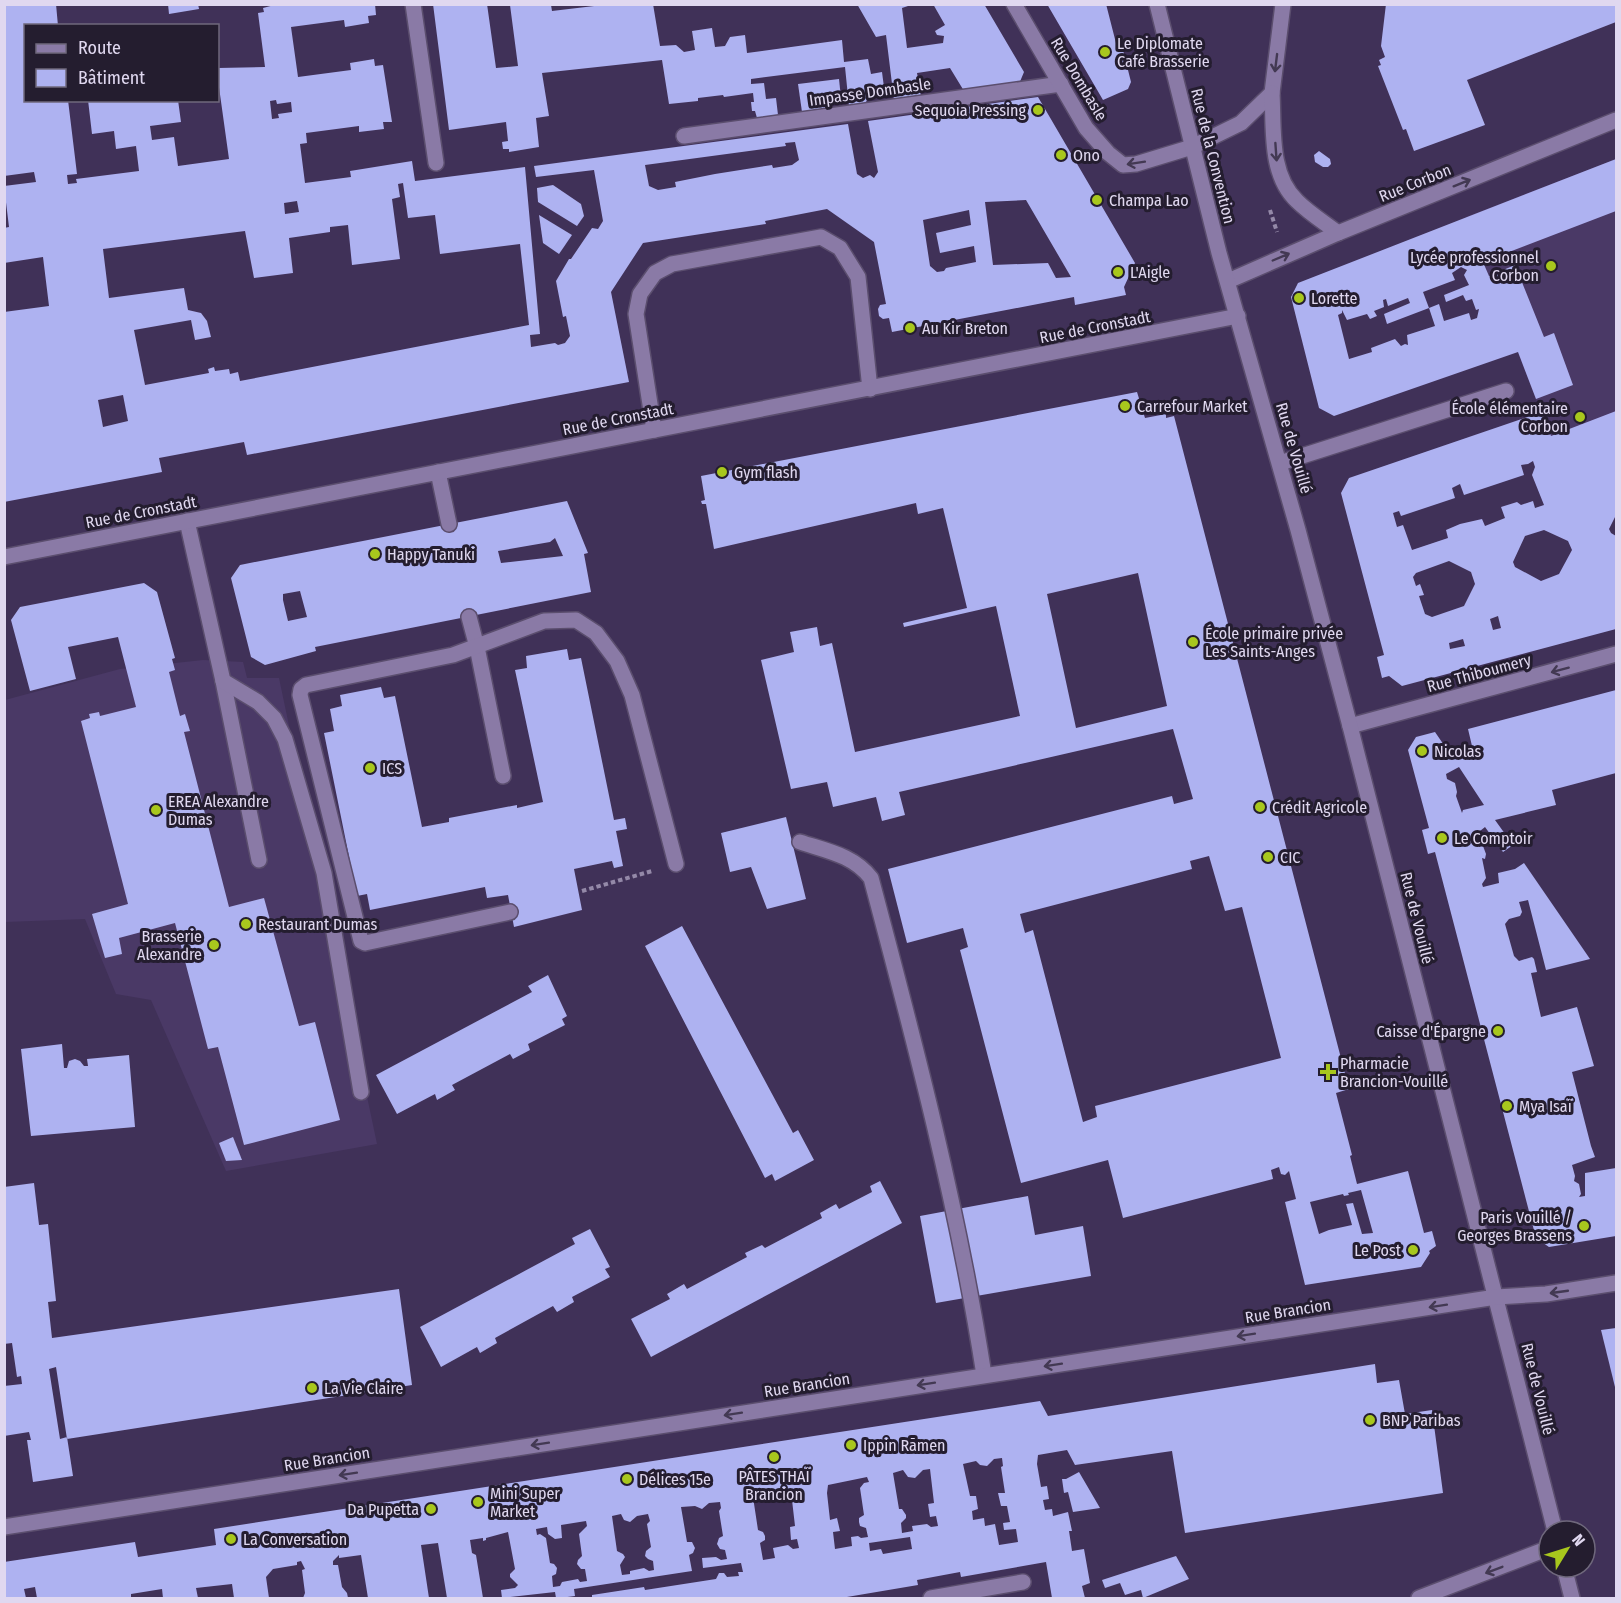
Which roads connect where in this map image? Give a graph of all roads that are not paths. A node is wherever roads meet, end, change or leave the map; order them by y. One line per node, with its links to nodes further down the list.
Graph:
1 (413, 4): 10 (street)
2 (1014, 4): 5 (street, Rue Dombasle)
3 (1157, 4): 9 (street, Rue de la Convention)
4 (1283, 4): 6 (street, one-way to 6)
5 (1061, 84): 8 (street, Impasse Dombasle); 9 (street, Rue Dombasle, one-way to 5)
6 (1272, 93): 9 (street); 11 (street, one-way to 11)
7 (1617, 120): 11 (street, Rue Corbon, one-way to 7)
8 (684, 136)
9 (1192, 147): 12 (street, Rue de la Convention)
10 (436, 163)
11 (1338, 233): 12 (street, Rue Corbon, one-way to 11)
12 (1228, 281): 13 (street, Rue de la Convention)
13 (1238, 316): 14 (street, Rue de Cronstadt); 17 (street, Rue de Vouillé)
14 (870, 388): 16 (street, Rue de Cronstadt); 16 (street)
15 (1506, 391): 17 (street)
16 (654, 430): 18 (street, Rue de Cronstadt)
17 (1280, 464): 26 (street, Rue de Vouillé)
18 (438, 472): 19 (street, Rue de Cronstadt); 20 (street)
19 (187, 521): 21 (street, Rue de Cronstadt); 25 (street)
20 (448, 524)
21 (4, 557)
22 (469, 617): 23 (street)
23 (477, 647): 27 (street); 30 (street); 31 (street)
24 (1617, 654): 26 (street, Rue Thiboumery, one-way to 26)
25 (223, 681): 29 (street); 32 (street)
26 (1350, 726): 34 (street, Rue de Vouillé)
27 (503, 776)
28 (800, 842): 35 (street)
29 (258, 860)
30 (676, 864)
31 (510, 912)
32 (361, 1092)
33 (1617, 1283): 34 (street, Rue Brancion, one-way to 34)
34 (1496, 1297): 35 (street, Rue Brancion, one-way to 35); 36 (street, Rue de Vouillé)
35 (984, 1375): 37 (street, Rue Brancion, one-way to 37)
36 (1552, 1519)
37 (4, 1527)
38 (1537, 1553): 42 (street, one-way to 42)
39 (1567, 1579): 43 (street)
40 (1023, 1582): 41 (street)
41 (931, 1599)
42 (1419, 1599)
43 (1572, 1599)

